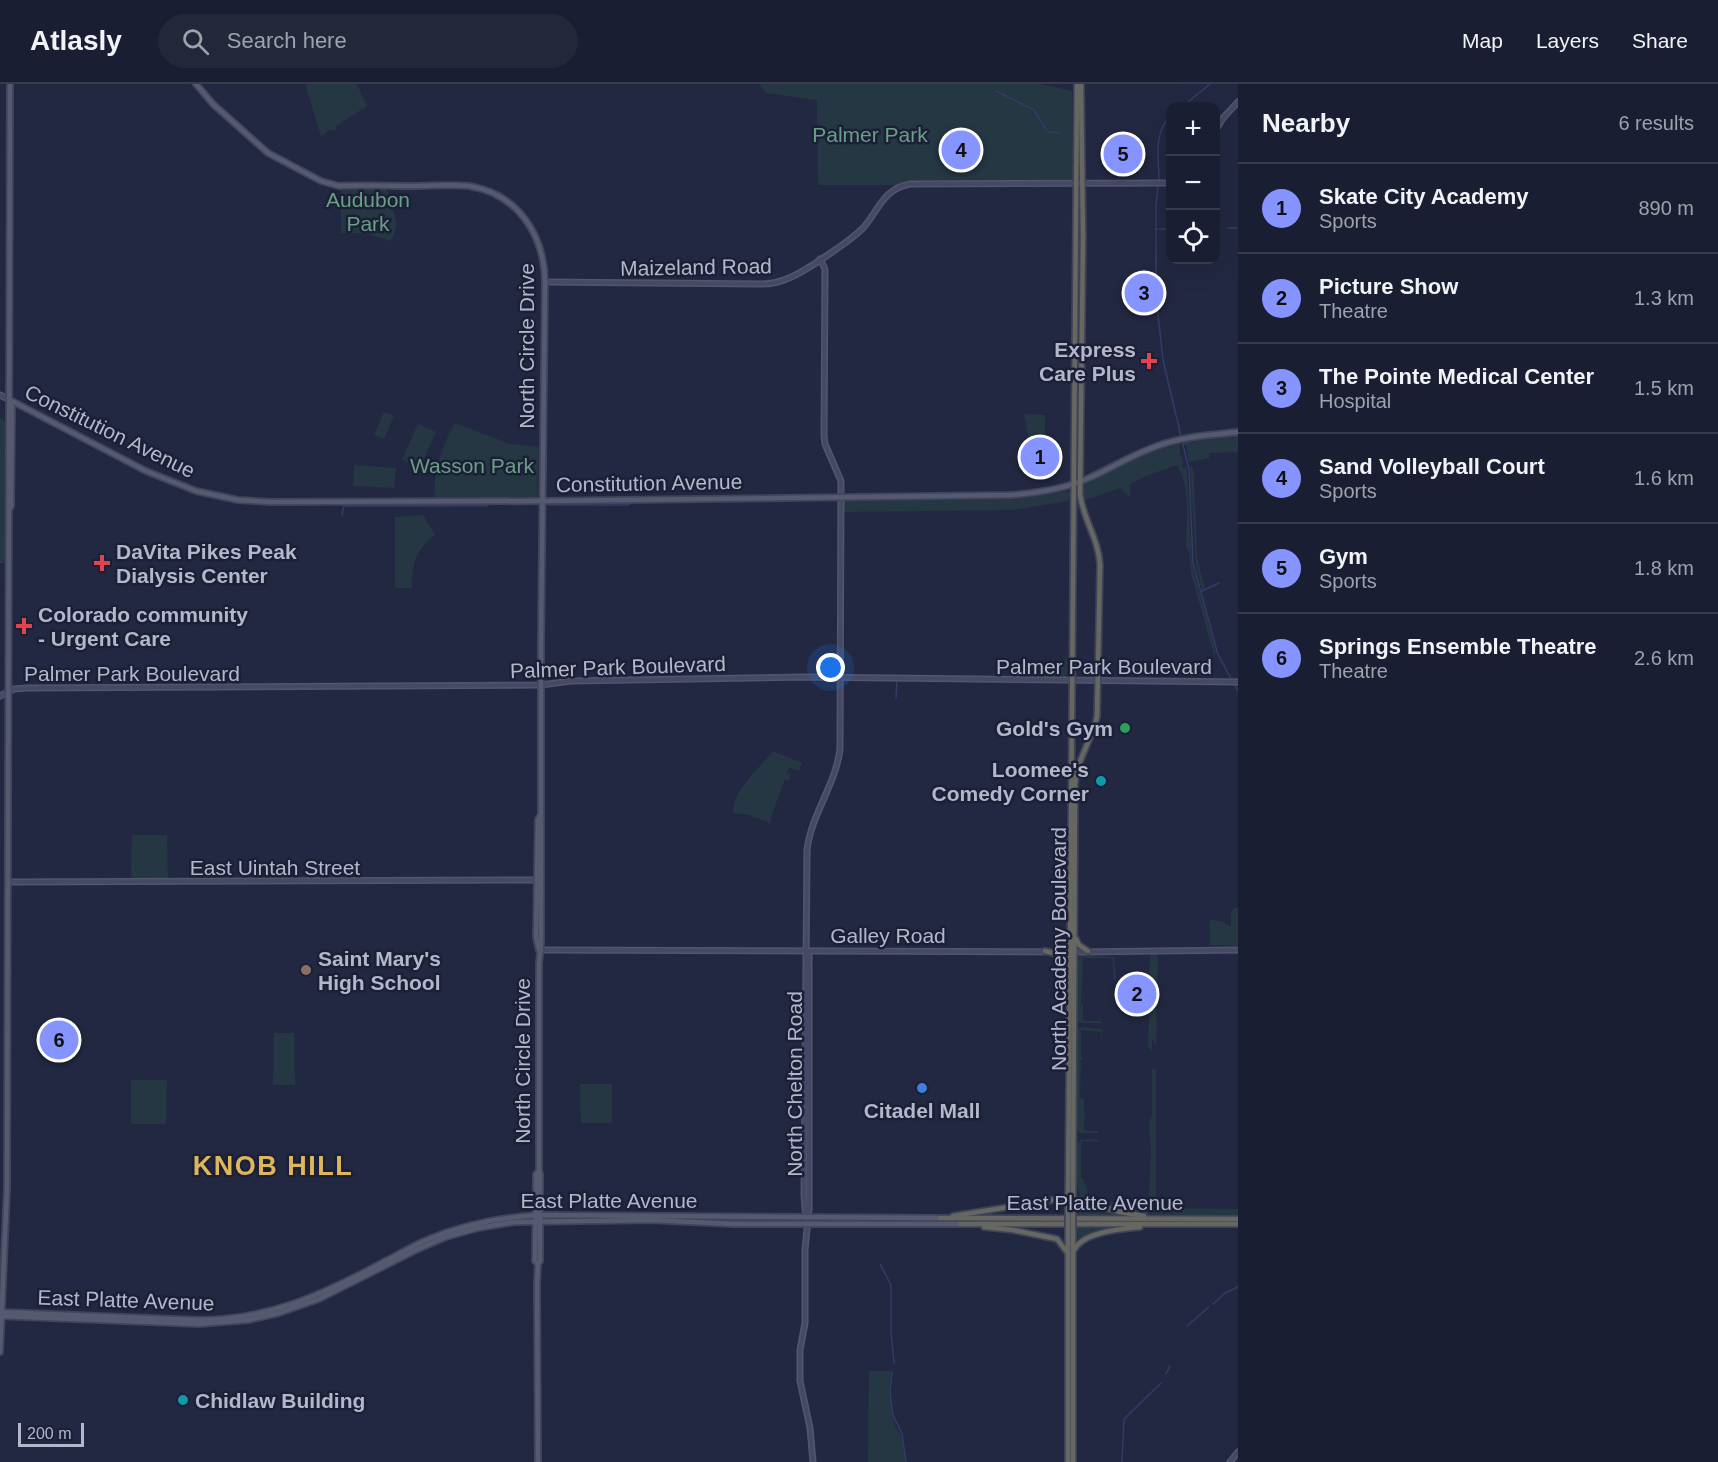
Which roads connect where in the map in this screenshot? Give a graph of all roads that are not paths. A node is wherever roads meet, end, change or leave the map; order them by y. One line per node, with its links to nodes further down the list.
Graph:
1 (10, 84): 15 (main road)
2 (196, 84): 12 (main road, North Circle Drive)
3 (1081, 84): 6 (highway, North Academy Boulevard)
4 (1077, 86): 6 (main road); 9 (highway, North Academy Boulevard)
5 (1238, 102): 7 (main road)
6 (1081, 117): 9 (highway, North Academy Boulevard)
7 (1220, 122)
8 (1166, 183): 9 (main road, Maizeland Road)
9 (1079, 184): 10 (main road, Maizeland Road); 11 (highway, North Academy Boulevard); 13 (highway, North Academy Boulevard)
10 (820, 259): 12 (main road, Maizeland Road); 19 (main road, North Chelton Road)
11 (1075, 275): 13 (highway); 18 (highway, North Academy Boulevard)
12 (545, 282): 20 (main road, North Circle Drive)
13 (1082, 307): 17 (highway, North Academy Boulevard)
14 (0, 395): 15 (main road, Constitution Avenue)
15 (10, 400): 20 (main road, Constitution Avenue); 26 (main road)
16 (1238, 432): 17 (main road, Constitution Avenue)
17 (1080, 482): 18 (main road, Constitution Avenue); 23 (highway, North Academy Boulevard)
18 (1073, 484): 19 (main road, Constitution Avenue); 22 (highway, North Academy Boulevard)
19 (841, 498): 20 (main road, Constitution Avenue); 21 (main road, North Chelton Road)
20 (543, 501): 25 (main road, North Circle Drive)
21 (839, 678): 22 (main road, Palmer Park Boulevard); 25 (main road, Palmer Park Boulevard); 32 (main road, North Chelton Road)
22 (1071, 681): 23 (main road, Palmer Park Boulevard); 35 (highway, North Academy Boulevard)
23 (1098, 681): 24 (main road, Palmer Park Boulevard); 30 (highway, North Academy Boulevard)
24 (1238, 682)
25 (541, 685): 26 (main road, Palmer Park Boulevard); 28 (main road, North Circle Drive)
26 (9, 691): 27 (main road, Palmer Park Boulevard); 29 (main road)
27 (0, 696)
28 (539, 880): 29 (main road, East Uintah Street); 31 (main road, North Circle Drive)
29 (8, 882): 62 (main road)
30 (1075, 935): 36 (highway); 37 (highway, North Academy Boulevard)
31 (539, 950): 32 (main road, Galley Road); 45 (main road, North Circle Drive)
32 (807, 950): 34 (main road, Galley Road); 48 (main road, North Chelton Road)
33 (1238, 950): 36 (main road, Galley Road)
34 (1044, 951): 35 (main road, Galley Road); 38 (highway)
35 (1068, 951): 37 (main road, Galley Road); 38 (highway, North Academy Boulevard)
36 (1088, 951): 37 (main road, Galley Road)
37 (1075, 952): 39 (highway, North Academy Boulevard)
38 (1068, 969): 39 (highway, North Academy Boulevard)
39 (1071, 1183): 40 (highway); 41 (highway, North Academy Boulevard); 42 (highway)
40 (1054, 1199): 41 (highway); 46 (highway)
41 (1071, 1200): 42 (highway); 55 (highway, North Academy Boulevard, bridge)
42 (1084, 1201): 44 (highway)
43 (1121, 1201): 44 (highway)
44 (1133, 1215): 49 (highway)
45 (538, 1218): 48 (main road, East Platte Avenue); 53 (main road, East Platte Avenue); 58 (main road, East Platte Avenue); 60 (main road, East Platte Avenue); 65 (main road, North Circle Drive)
46 (940, 1218): 48 (main road, East Platte Avenue); 49 (highway, East Platte Avenue)
47 (1238, 1218): 49 (highway, East Platte Avenue)
48 (806, 1219): 53 (main road, North Chelton Road)
49 (1162, 1219)
50 (960, 1224): 51 (highway, East Platte Avenue); 53 (main road, East Platte Avenue); 54 (highway)
51 (1158, 1224): 52 (highway, East Platte Avenue); 56 (highway)
52 (1238, 1224)
53 (806, 1225): 66 (main road, North Chelton Road)
54 (1057, 1239): 55 (highway); 57 (highway)
55 (1070, 1239): 56 (highway); 57 (highway, North Academy Boulevard)
56 (1082, 1239): 57 (highway)
57 (1071, 1252): 67 (highway, North Academy Boulevard); 68 (highway, North Academy Boulevard)
58 (315, 1297): 59 (main road, East Platte Avenue); 60 (main road)
59 (298, 1303): 61 (main road); 62 (main road, East Platte Avenue)
60 (307, 1304): 61 (main road, East Platte Avenue)
61 (288, 1311): 62 (main road, East Platte Avenue)
62 (1, 1314): 63 (main road)
63 (0, 1352)
64 (1238, 1452): 69 (main road)
65 (538, 1462)
66 (813, 1462)
67 (1068, 1462)
68 (1073, 1462)
69 (1230, 1462)

